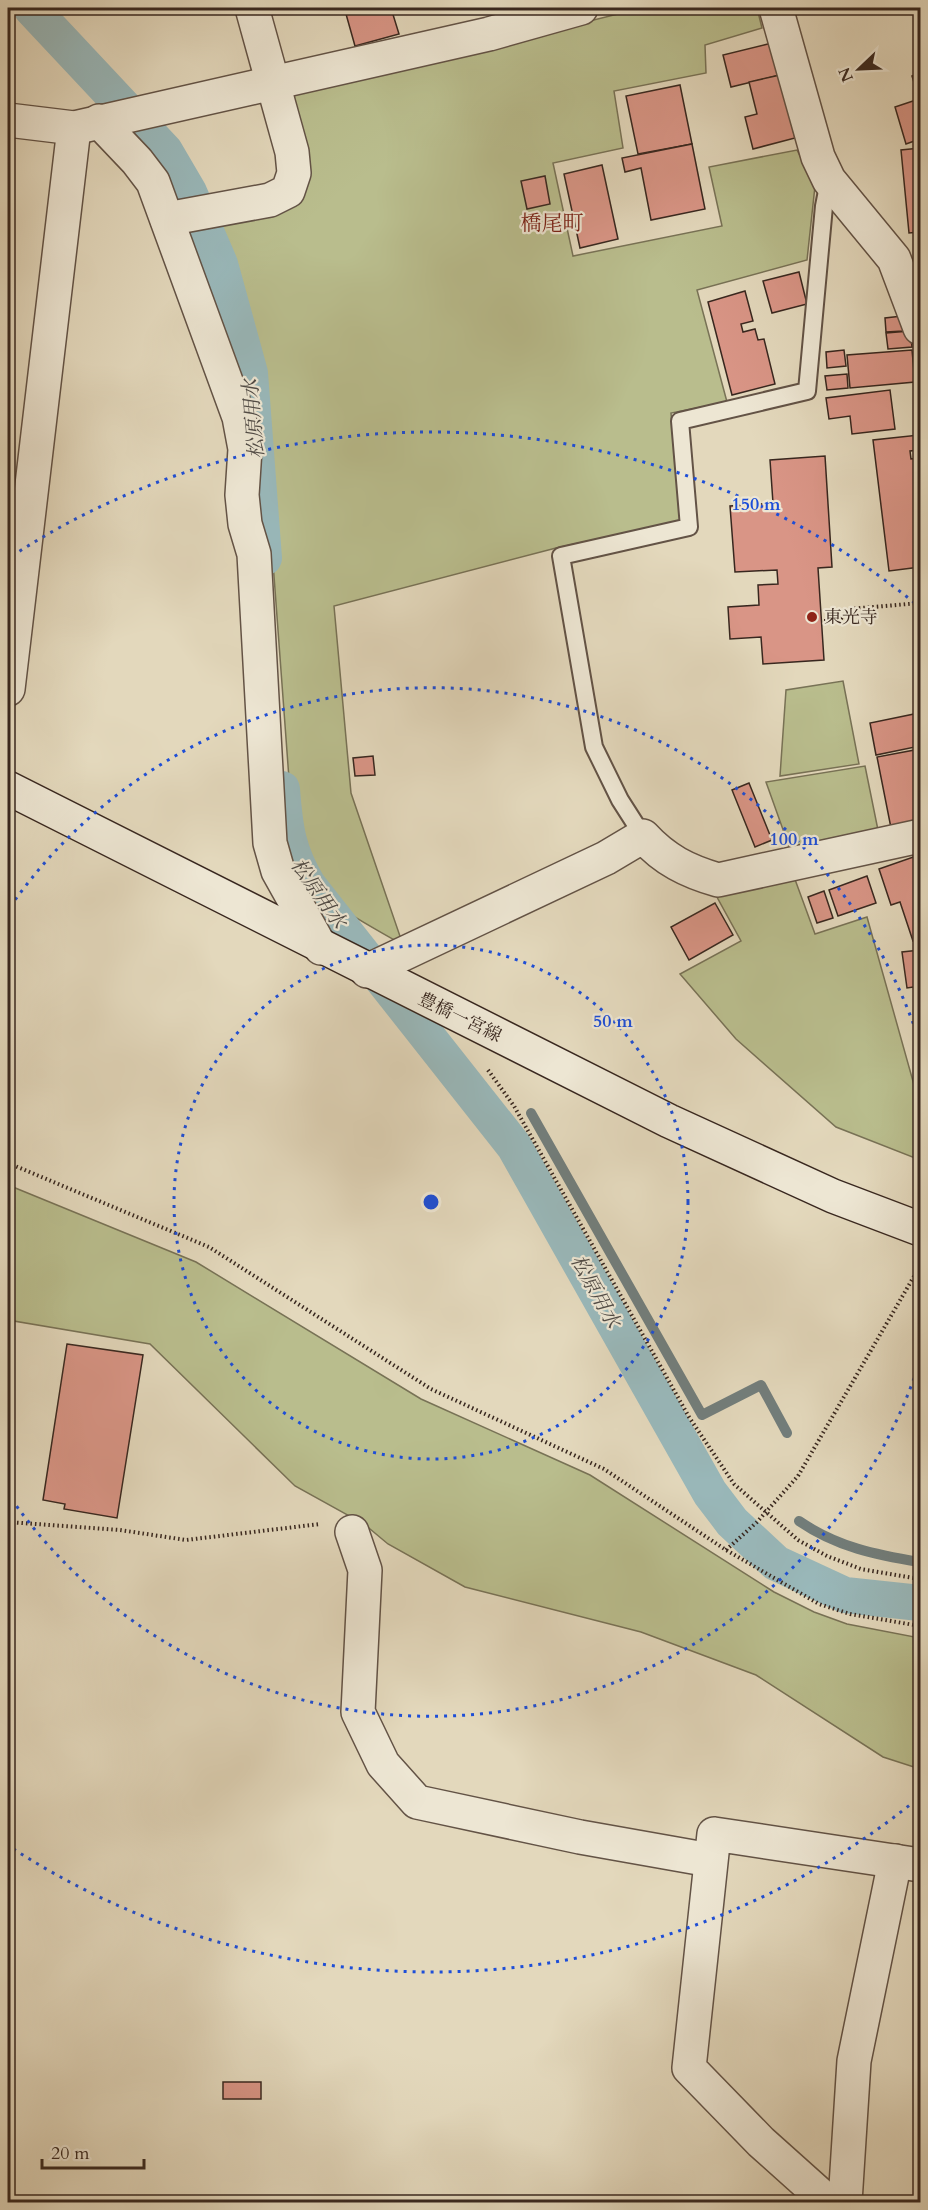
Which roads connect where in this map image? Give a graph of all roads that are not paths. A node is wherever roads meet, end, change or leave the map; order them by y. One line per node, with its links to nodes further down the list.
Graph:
1 (252, 8): 4 (street)
2 (581, 8): 4 (street)
3 (776, 8): 7 (street)
4 (272, 83): 6 (street); 8 (street)
5 (8, 120): 6 (street)
6 (87, 125): 8 (street); 10 (street)
7 (829, 180): 9 (street); 12 (lane)
8 (167, 219): 14 (street)
9 (921, 328)
10 (8, 689)
11 (8, 788): 14 (street, 豊橋一宮線)
12 (643, 836): 13 (street); 15 (street)
13 (921, 836)
14 (321, 948): 15 (street, 豊橋一宮線)
15 (367, 971): 16 (street, 豊橋一宮線)
16 (921, 1229)
17 (352, 1533): 18 (street)
18 (710, 1860): 19 (street); 20 (street)
19 (908, 1863): 21 (street)
20 (828, 2202)
21 (845, 2202)

